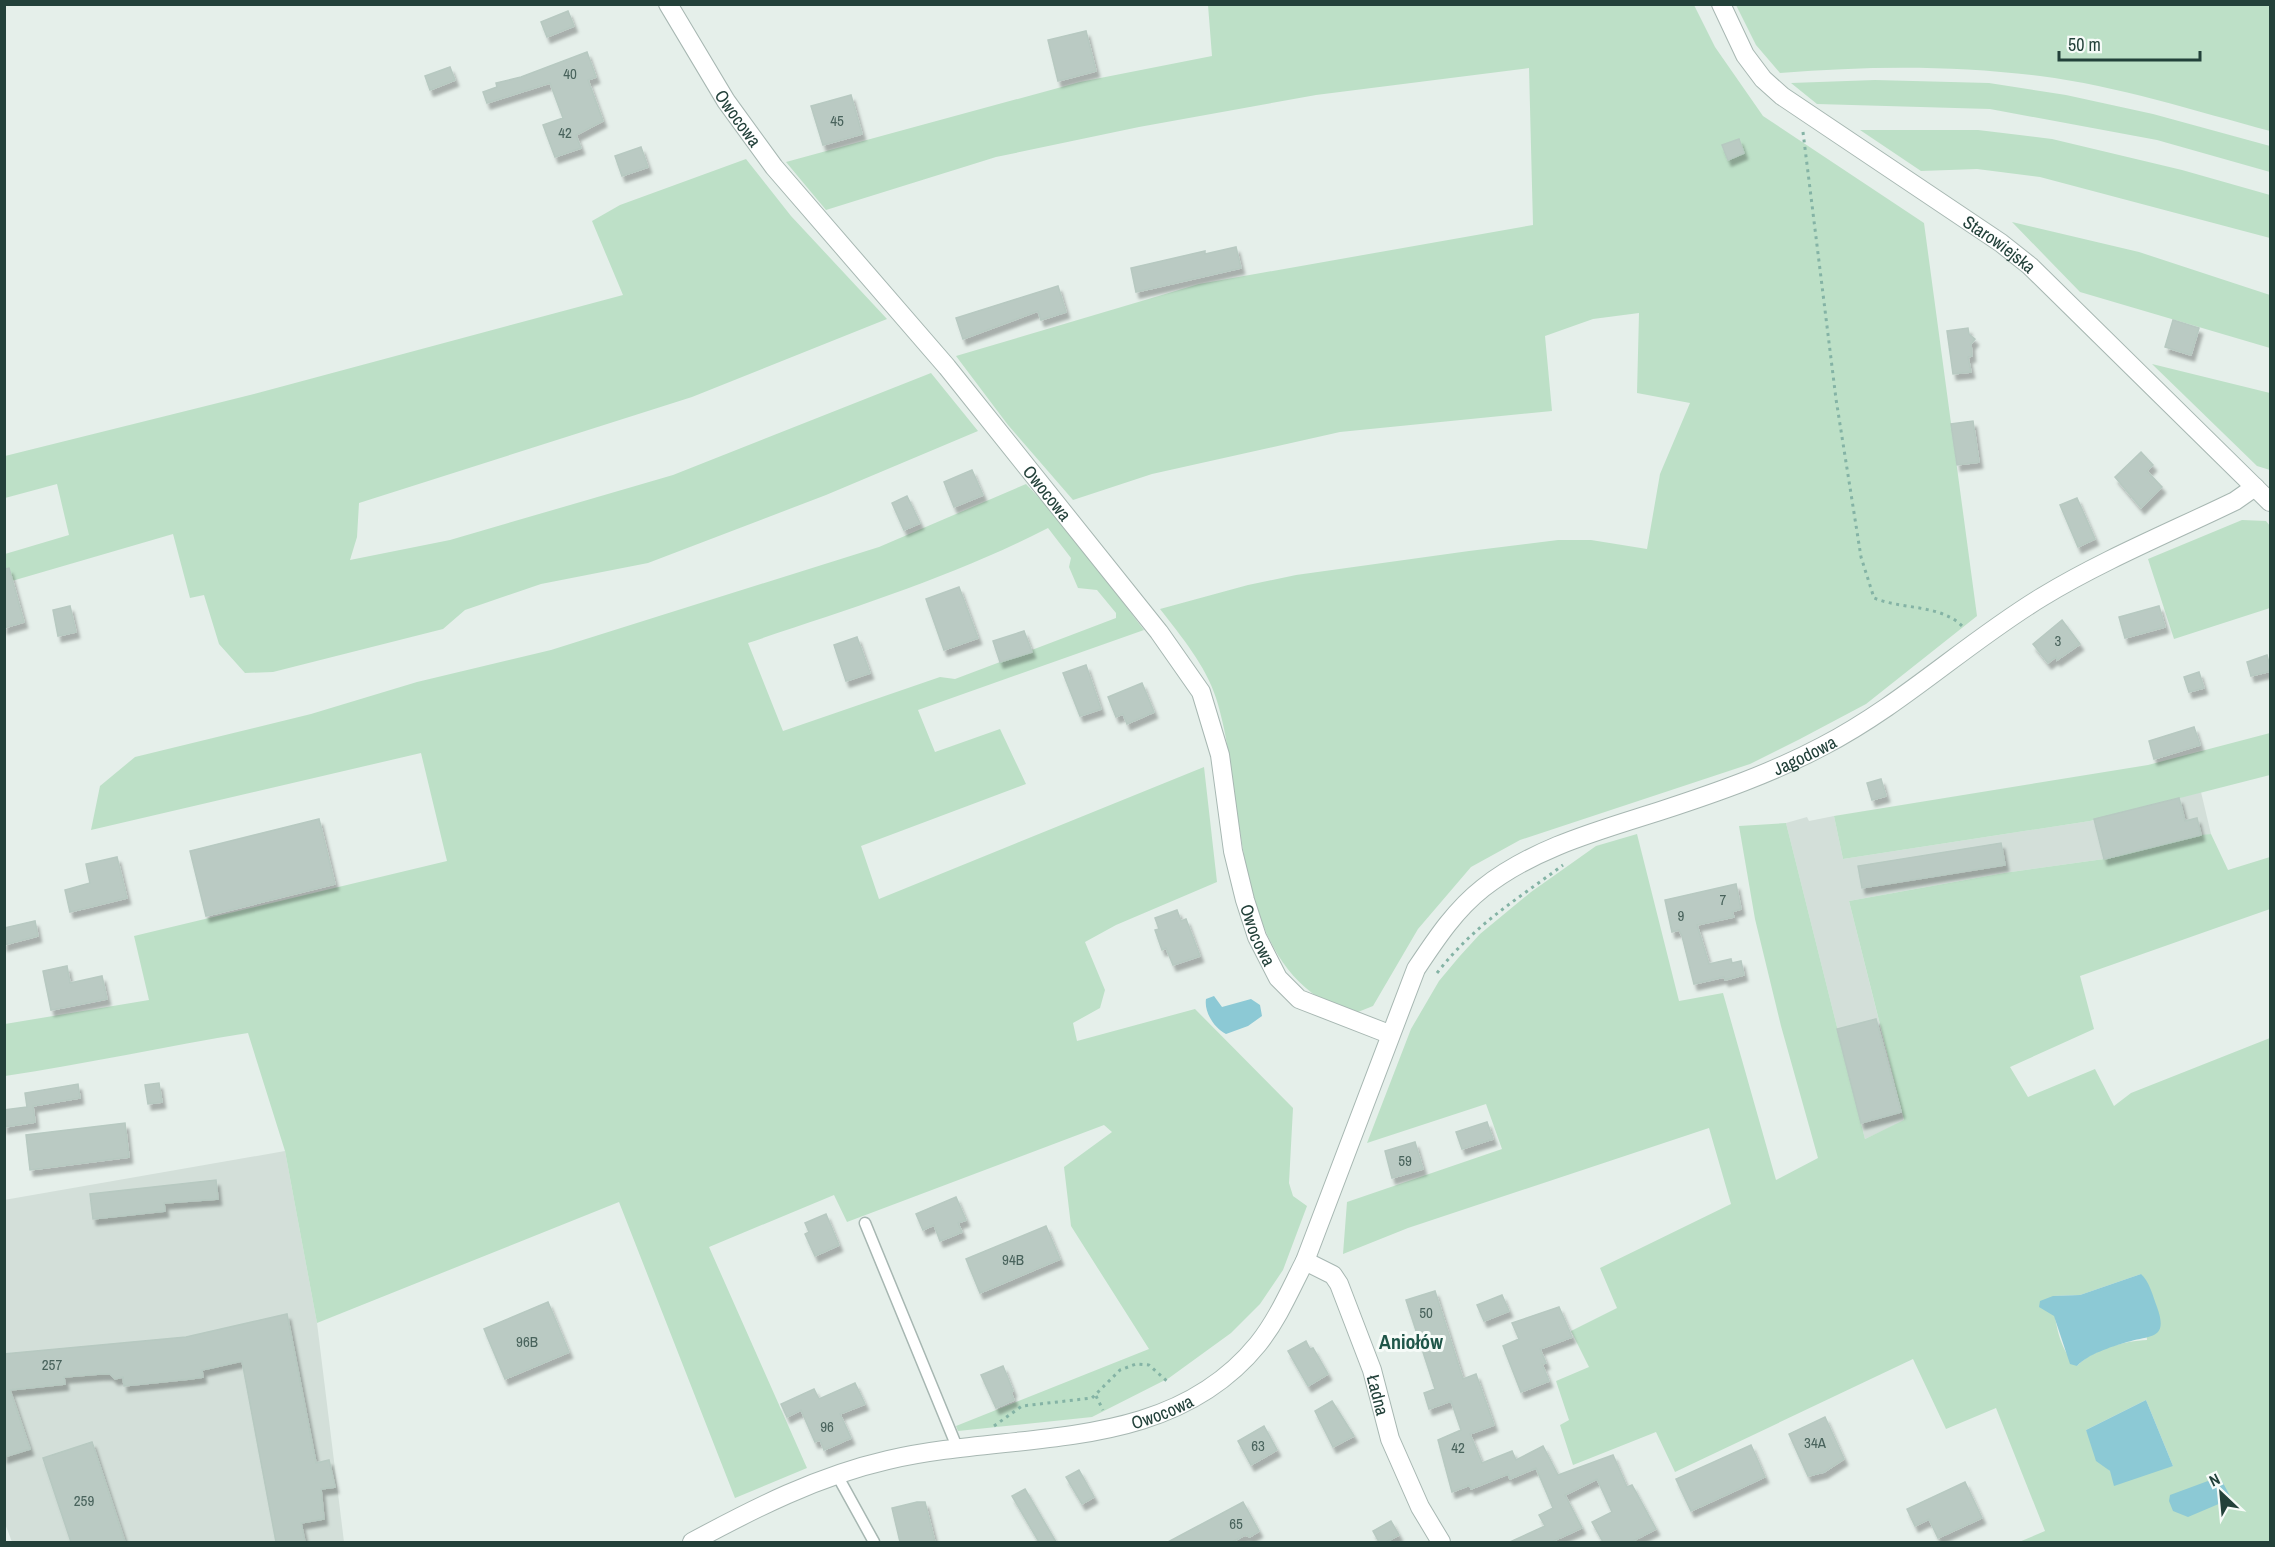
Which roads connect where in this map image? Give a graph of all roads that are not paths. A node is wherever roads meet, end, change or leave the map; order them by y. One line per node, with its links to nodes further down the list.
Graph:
1 (668, 4): 5 (street, Owocowa)
2 (1721, 4): 3 (street, Starowiejska)
3 (2255, 487): 4 (street, Starowiejska); 5 (street, Jagodowa)
4 (2271, 502)
5 (1389, 1034): 7 (street, Owocowa)
6 (865, 1223): 8 (lane)
7 (1305, 1261): 8 (street, Owocowa); 12 (street, Ładna)
8 (957, 1447): 9 (street, Owocowa)
9 (837, 1475): 10 (street, Owocowa); 11 (lane)
10 (693, 1542)
11 (874, 1542)
12 (1441, 1542)

